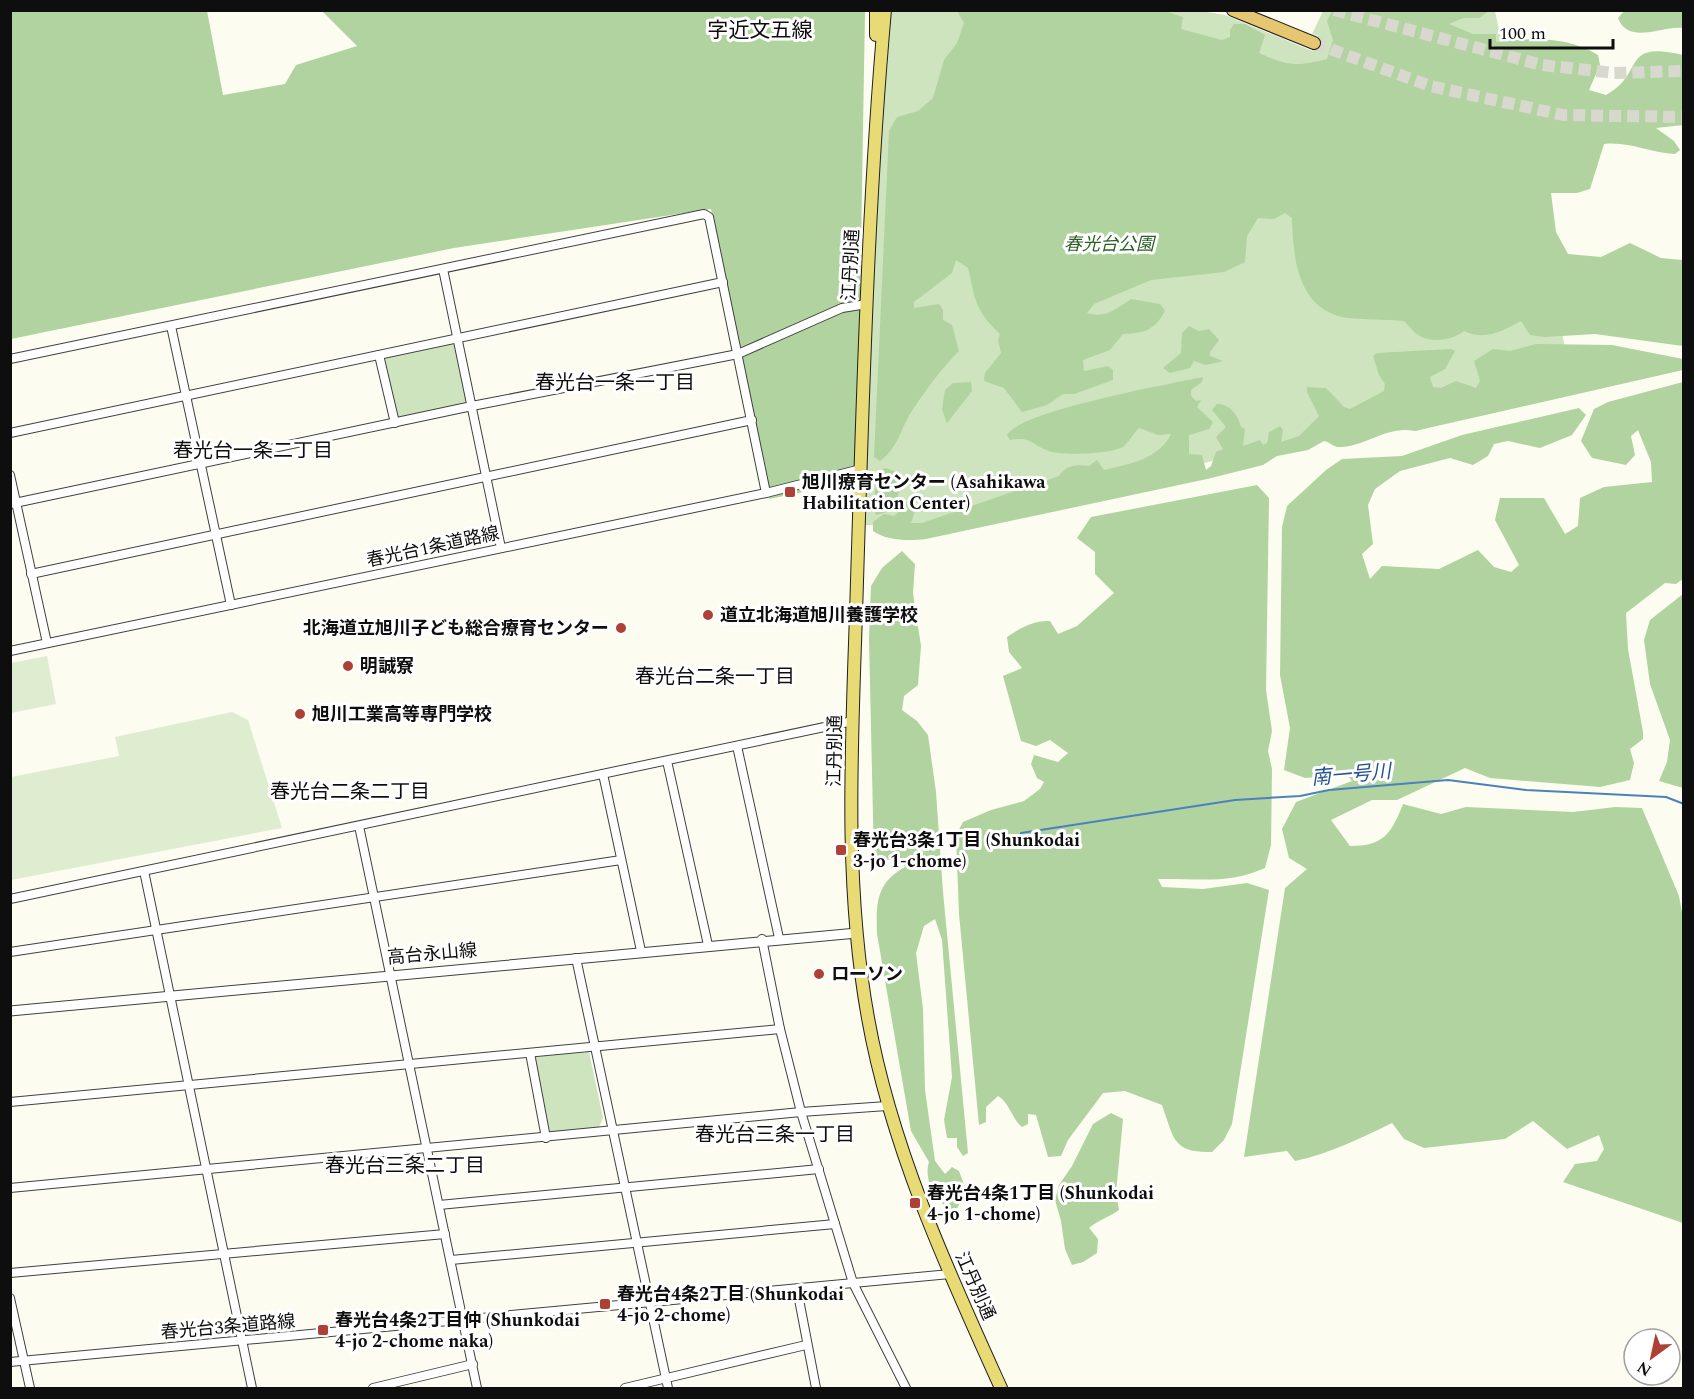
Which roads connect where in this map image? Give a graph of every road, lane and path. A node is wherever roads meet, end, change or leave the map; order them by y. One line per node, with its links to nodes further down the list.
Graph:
1 (876, 10): 5 (main road, 江丹別通)
2 (885, 10): 5 (main road, 江丹別通)
3 (1233, 10): 4 (highway)
4 (1314, 42)
5 (878, 90): 8 (main road, 江丹別通)
6 (443, 269): 7 (street); 9 (street); 10 (street)
7 (723, 282): 10 (street); 11 (street)
8 (867, 304): 11 (street); 20 (main road, 江丹別通)
9 (171, 326): 13 (street); 14 (street)
10 (458, 338): 12 (street); 15 (street)
11 (738, 354): 15 (street); 16 (street)
12 (379, 355): 14 (street); 17 (street)
13 (10, 359)
14 (186, 395): 18 (street); 19 (street)
15 (472, 406): 17 (street); 22 (street)
16 (752, 420): 22 (street); 23 (street)
17 (395, 423): 19 (street)
18 (10, 433)
19 (200, 464): 24 (street); 25 (street)
20 (861, 469): 23 (street, 春光台1条道路線); 31 (main road, 江丹別通)
21 (10, 475): 24 (street)
22 (486, 477): 25 (street); 26 (street)
23 (766, 493): 26 (street, 春光台1条道路線)
24 (13, 503): 27 (street)
25 (215, 535): 27 (street); 28 (street)
26 (501, 548): 28 (street, 春光台1条道路線)
27 (31, 574): 29 (street)
28 (231, 605): 29 (street, 春光台1条道路線)
29 (47, 643): 30 (street, 春光台1条道路線)
30 (10, 651)
31 (853, 722): 32 (street); 41 (main road, 江丹別通)
32 (736, 746): 33 (street); 42 (street)
33 (667, 761): 34 (street); 44 (street)
34 (603, 774): 35 (street); 36 (street)
35 (359, 826): 37 (street); 38 (street)
36 (621, 860): 38 (street); 45 (street)
37 (144, 871): 39 (street); 40 (street)
38 (374, 897): 40 (street); 48 (street)
39 (10, 899)
40 (157, 931): 46 (street); 49 (street)
41 (857, 933): 42 (street, 高台永山線); 57 (main road, 江丹別通)
42 (779, 938): 43 (street, 高台永山線)
43 (762, 939): 44 (street, 高台永山線); 51 (street)
44 (708, 945): 45 (street, 高台永山線)
45 (641, 951): 47 (street, 高台永山線)
46 (10, 952)
47 (576, 958): 48 (street, 高台永山線); 52 (street)
48 (390, 975): 49 (street, 高台永山線); 54 (street)
49 (170, 997): 50 (street, 高台永山線); 55 (street)
50 (10, 1011)
51 (780, 1029): 52 (street); 58 (street)
52 (595, 1046): 53 (street); 59 (street)
53 (530, 1053): 54 (street); 60 (street)
54 (410, 1064): 55 (street); 61 (street)
55 (190, 1085): 56 (street); 62 (street)
56 (10, 1102)
57 (887, 1106): 58 (street); 73 (main road, 江丹別通)
58 (801, 1112): 59 (street); 63 (street)
59 (612, 1131): 60 (street); 64 (street)
60 (546, 1138): 61 (street)
61 (428, 1149): 62 (street); 66 (street)
62 (207, 1169): 65 (street); 70 (street)
63 (819, 1169): 64 (street); 67 (street)
64 (625, 1187): 66 (street); 69 (street)
65 (10, 1188)
66 (439, 1204): 68 (street)
67 (835, 1224): 69 (street); 74 (street)
68 (445, 1234): 70 (street); 71 (street)
69 (637, 1242): 71 (street); 77 (street)
70 (225, 1253): 72 (street); 79 (street)
71 (451, 1260): 78 (street)
72 (10, 1273)
73 (950, 1274): 74 (street, 春光台3条道路線); 93 (main road, 江丹別通)
74 (853, 1283): 75 (street, 春光台3条道路線); 92 (street)
75 (797, 1289): 77 (street, 春光台3条道路線); 80 (street)
76 (10, 1298): 81 (street)
77 (649, 1303): 78 (street, 春光台3条道路線); 84 (street)
78 (464, 1320): 79 (street, 春光台3条道路線); 83 (street)
79 (243, 1341): 81 (street, 春光台3条道路線); 86 (street)
80 (806, 1345): 84 (street); 91 (street)
81 (24, 1361): 82 (street, 春光台3条道路線); 85 (street)
82 (10, 1362)
83 (473, 1364): 87 (street); 88 (street)
84 (666, 1379): 89 (street); 90 (street)
85 (30, 1389)
86 (252, 1389)
87 (373, 1389)
88 (477, 1389)
89 (625, 1389)
90 (668, 1389)
91 (816, 1389)
92 (906, 1389)
93 (1001, 1389)

